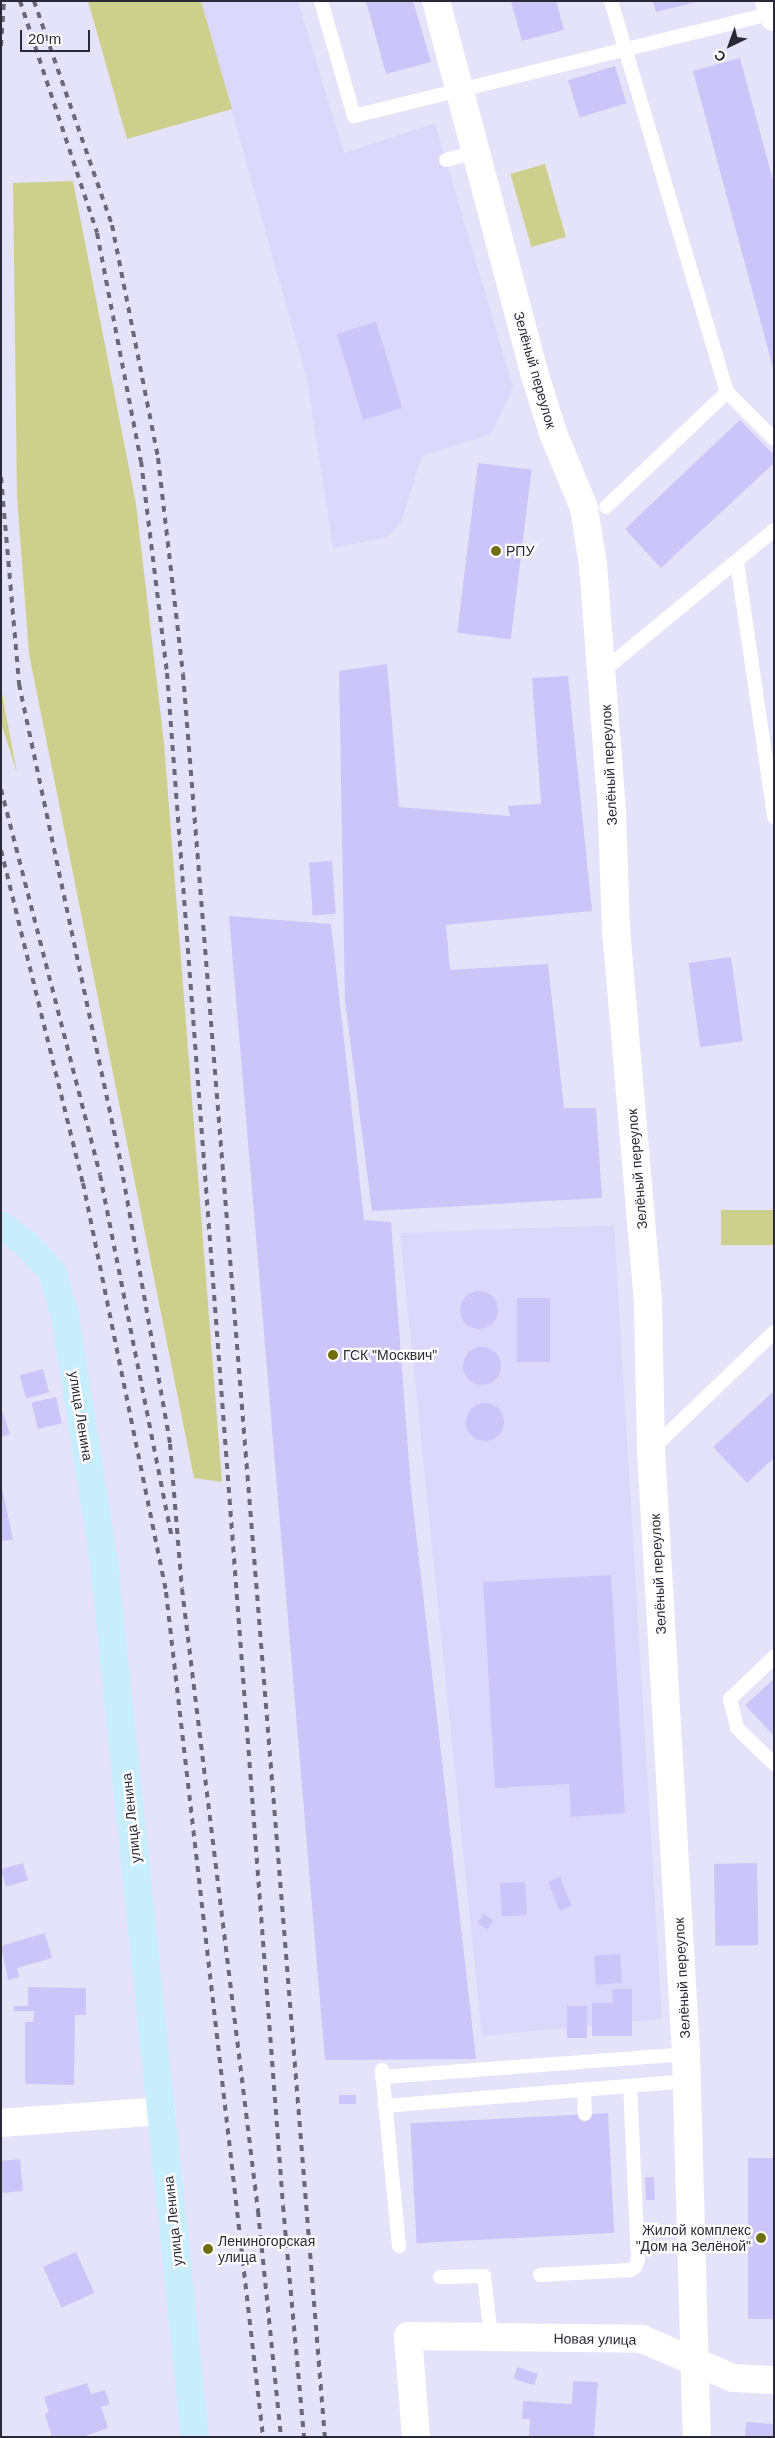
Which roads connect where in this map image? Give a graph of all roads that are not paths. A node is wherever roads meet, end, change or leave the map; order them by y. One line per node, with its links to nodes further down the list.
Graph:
1 (321, 1): 6 (lane)
2 (436, 1): 6 (street, Зелёный переулок)
3 (612, 1): 5 (lane)
4 (772, 10): 5 (lane)
5 (626, 50): 6 (lane); 9 (lane)
6 (460, 91): 7 (street, Зелёный переулок)
7 (476, 152): 8 (lane); 14 (street, Зелёный переулок)
8 (446, 160)
9 (727, 392): 10 (lane); 11 (lane)
10 (774, 439)
11 (606, 507)
12 (774, 530): 13 (lane)
13 (738, 562): 14 (lane); 15 (lane)
14 (603, 671): 18 (street, Зелёный переулок)
15 (774, 817)
16 (1, 1225): 26 (street, улица Ленина)
17 (774, 1332): 18 (lane)
18 (651, 1450): 21 (street, Зелёный переулок)
19 (774, 1657): 20 (lane)
20 (774, 1764)
21 (686, 2054): 22 (street, Зелёный переулок); 25 (lane)
22 (686, 2081): 23 (lane); 33 (street, Зелёный переулок)
23 (630, 2086): 24 (lane); 30 (lane)
24 (584, 2090): 25 (lane); 27 (lane)
25 (385, 2106): 29 (lane)
26 (162, 2111): 28 (street); 35 (street, улица Ленина)
27 (585, 2114)
28 (1, 2123)
29 (399, 2246)
30 (540, 2275)
31 (440, 2276): 32 (lane)
32 (491, 2337): 33 (street, Новая улица); 36 (street, Новая улица)
33 (693, 2360): 34 (street, Новая улица); 37 (street, Зелёный переулок)
34 (774, 2380)
35 (195, 2437)
36 (416, 2437)
37 (697, 2437)

